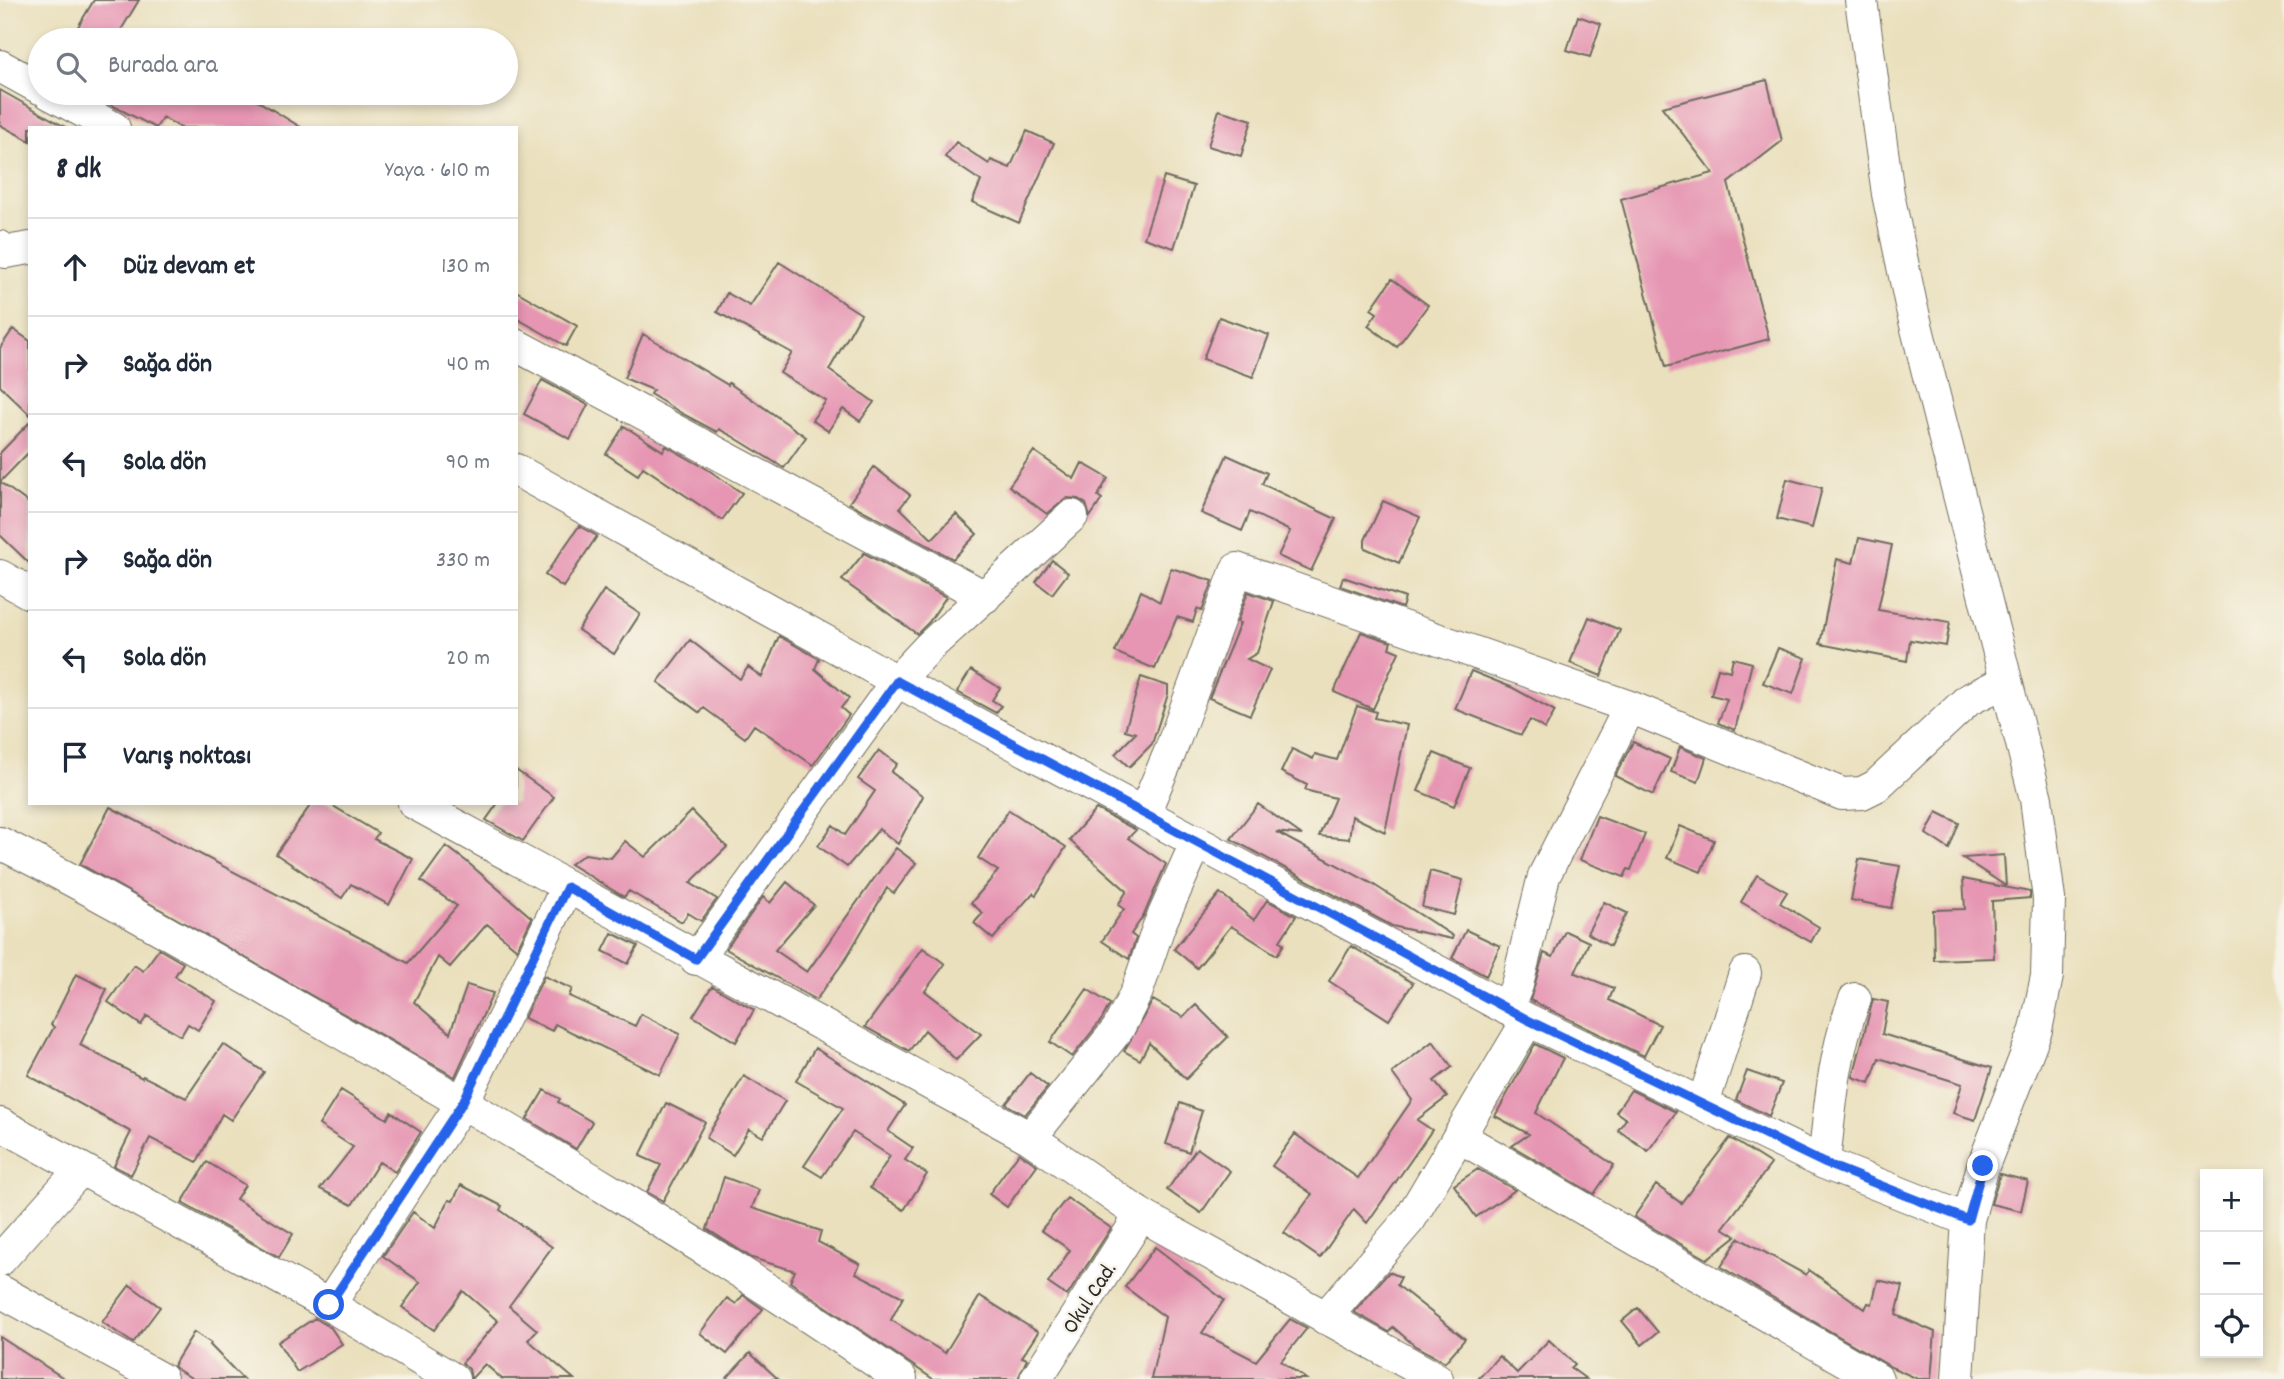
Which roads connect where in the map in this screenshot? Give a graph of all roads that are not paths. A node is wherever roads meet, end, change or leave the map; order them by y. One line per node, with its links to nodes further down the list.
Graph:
1 (1861, 0): 15 (street)
2 (0, 66): 3 (street)
3 (28, 81)
4 (71, 105): 5 (street)
5 (110, 126)
6 (0, 247): 7 (street)
7 (28, 248)
8 (518, 346): 13 (street)
9 (518, 471): 14 (street)
10 (1072, 516): 13 (street)
11 (0, 576): 12 (street)
12 (28, 592)
13 (985, 597): 14 (street)
14 (897, 681): 18 (street); 22 (street)
15 (2006, 681): 16 (street); 34 (street)
16 (1630, 707): 18 (street); 25 (street)
17 (418, 805): 21 (street)
18 (1144, 813): 19 (street)
19 (1197, 841): 25 (street); 30 (street)
20 (0, 843): 26 (street)
21 (567, 887): 22 (street); 26 (street)
22 (696, 959): 30 (street)
23 (1745, 973): 27 (street)
24 (1855, 999): 31 (street)
25 (1517, 1015): 27 (street); 29 (street)
26 (463, 1102): 37 (street); 41 (street)
27 (1703, 1104): 31 (street)
28 (0, 1124): 32 (street)
29 (1460, 1137): 38 (street); 44 (street)
30 (1030, 1138): 33 (street)
31 (1824, 1163): 34 (street)
32 (81, 1169): 35 (street); 37 (street)
33 (1141, 1214): 38 (street); 42 (street, Okul Cad.)
34 (1968, 1220): 45 (street)
35 (0, 1260)
36 (0, 1291): 39 (street)
37 (329, 1305): 40 (street)
38 (1325, 1318): 43 (street)
39 (162, 1379)
40 (453, 1379)
41 (901, 1379)
42 (1036, 1379)
43 (1437, 1379)
44 (1877, 1379)
45 (1958, 1379)

